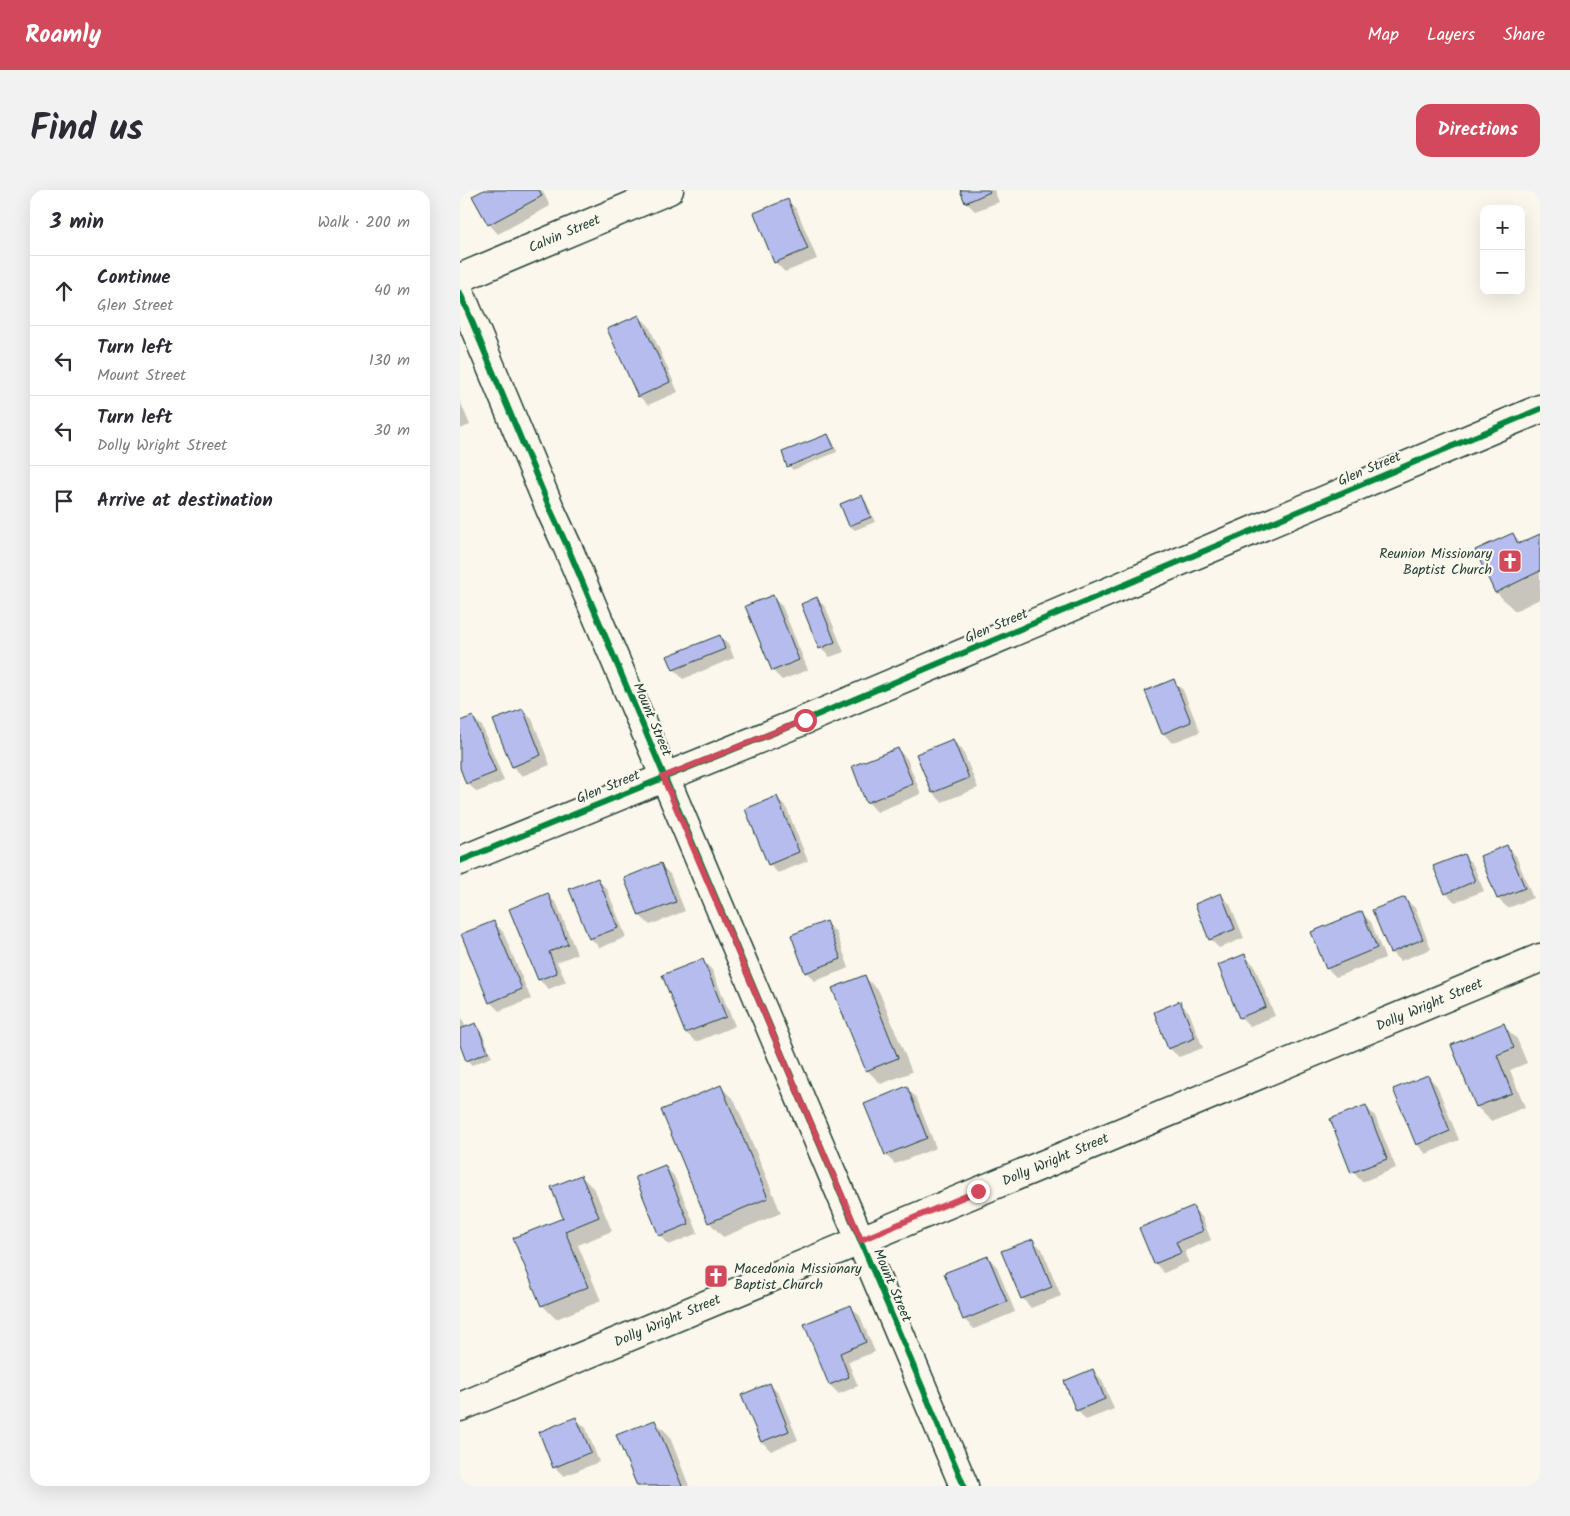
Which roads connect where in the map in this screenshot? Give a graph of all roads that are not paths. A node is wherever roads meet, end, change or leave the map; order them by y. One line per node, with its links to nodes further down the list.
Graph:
1 (669, 190): 2 (street, Calvin Street)
2 (460, 278)
3 (460, 293): 5 (street, Mount Street)
4 (1540, 409): 5 (street, Glen Street)
5 (663, 777): 6 (street, Glen Street); 8 (street, Mount Street)
6 (460, 861)
7 (1540, 958): 8 (street, Dolly Wright Street)
8 (861, 1240): 9 (street, Dolly Wright Street); 10 (street, Mount Street)
9 (460, 1407)
10 (964, 1486)

